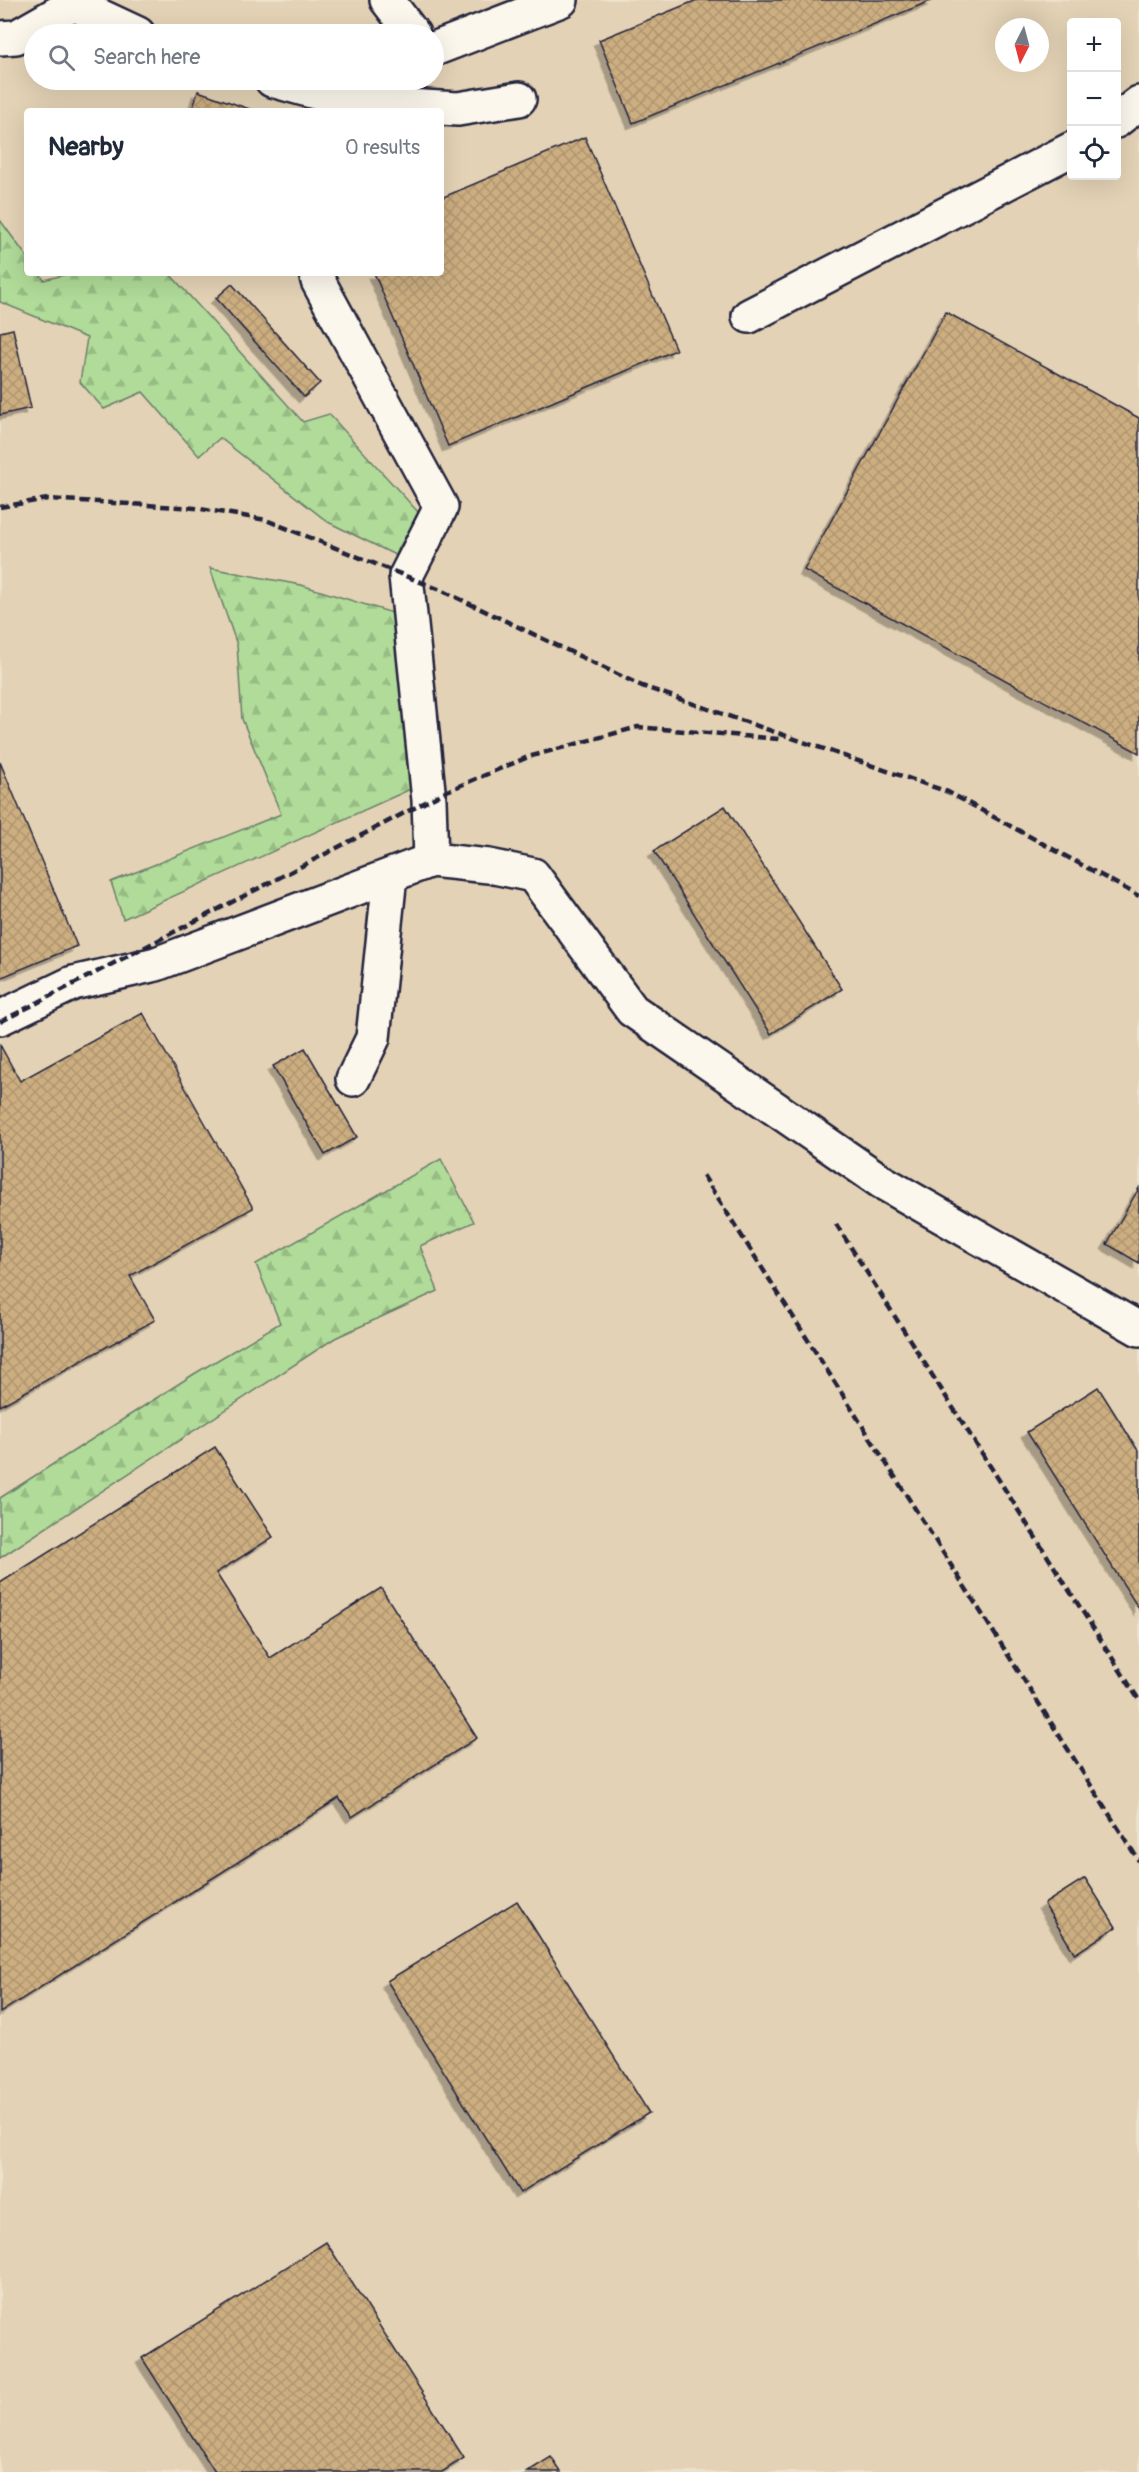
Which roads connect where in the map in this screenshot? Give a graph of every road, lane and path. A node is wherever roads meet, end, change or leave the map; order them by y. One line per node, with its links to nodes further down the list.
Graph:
1 (387, 0): 5 (lane)
2 (561, 0): 8 (lane)
3 (39, 24): 4 (lane)
4 (117, 24)
5 (405, 24)
6 (24, 32): 7 (lane)
7 (0, 38)
8 (444, 45)
9 (302, 90): 13 (lane)
10 (374, 90): 13 (lane)
11 (519, 99): 15 (lane)
12 (1139, 103): 16 (lane)
13 (353, 107): 14 (lane)
14 (406, 108)
15 (444, 109)
16 (1121, 117)
17 (1067, 151): 19 (lane)
18 (317, 276): 20 (lane)
19 (749, 316)
20 (431, 860): 21 (lane); 24 (lane)
21 (390, 876): 22 (lane); 23 (lane)
22 (0, 1018)
23 (353, 1079)
24 (1139, 1329)

